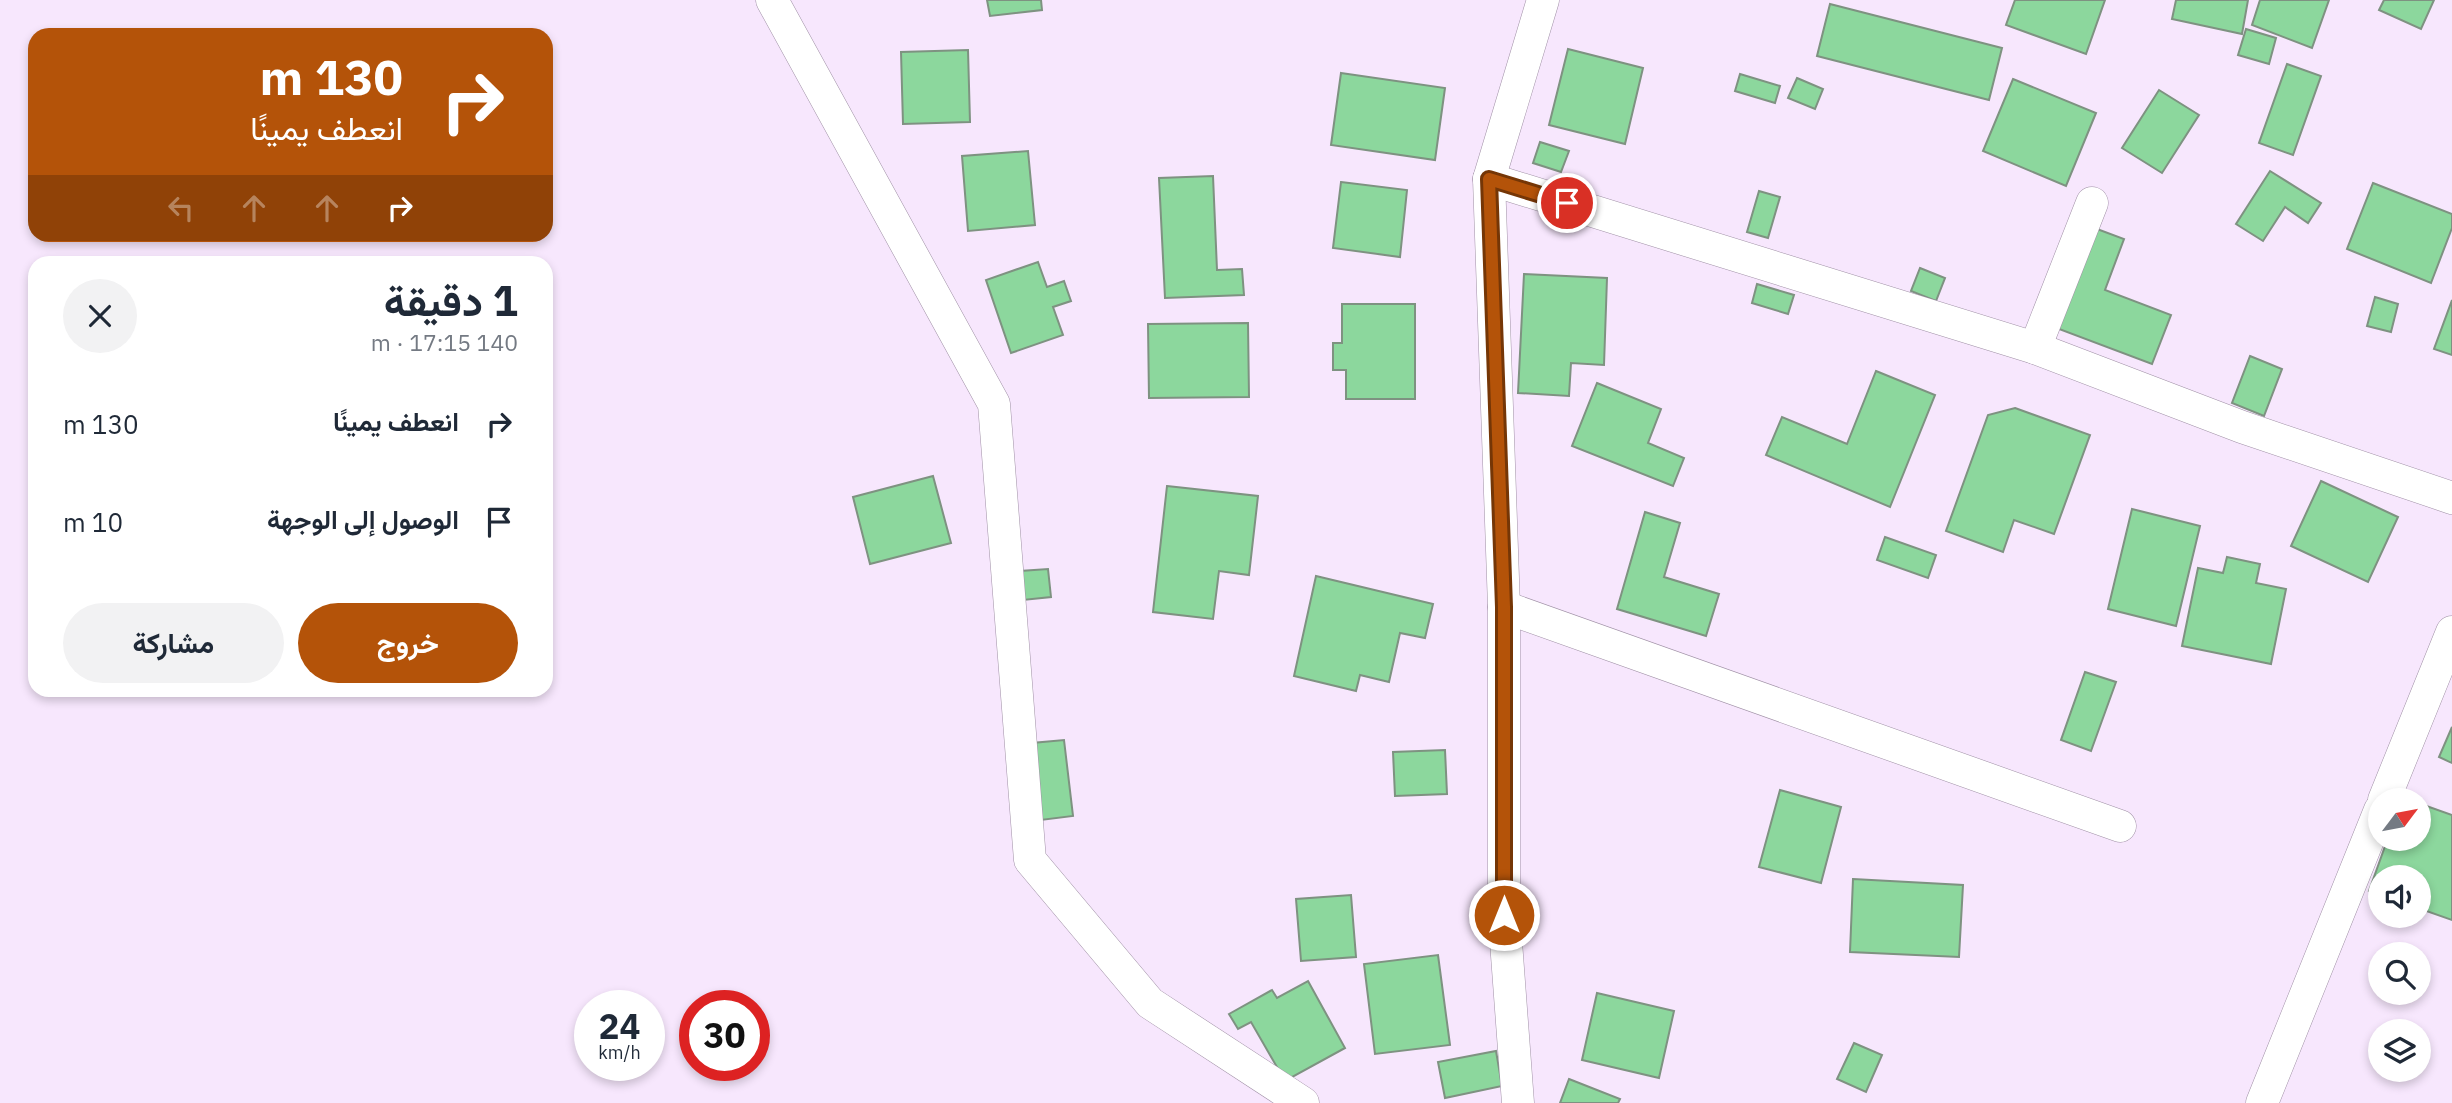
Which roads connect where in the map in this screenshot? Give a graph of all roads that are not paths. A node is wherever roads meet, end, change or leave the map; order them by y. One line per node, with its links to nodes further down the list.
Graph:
1 (772, 0): 12 (street)
2 (1543, 0): 3 (street)
3 (1489, 179): 5 (street); 7 (street)
4 (2092, 203): 5 (street)
5 (2035, 348): 6 (street)
6 (2452, 498)
7 (1504, 607): 10 (street); 13 (street)
8 (2452, 632): 9 (street)
9 (2389, 788)
10 (2120, 827)
11 (2368, 840): 14 (street)
12 (1303, 1103)
13 (1518, 1103)
14 (2262, 1103)

